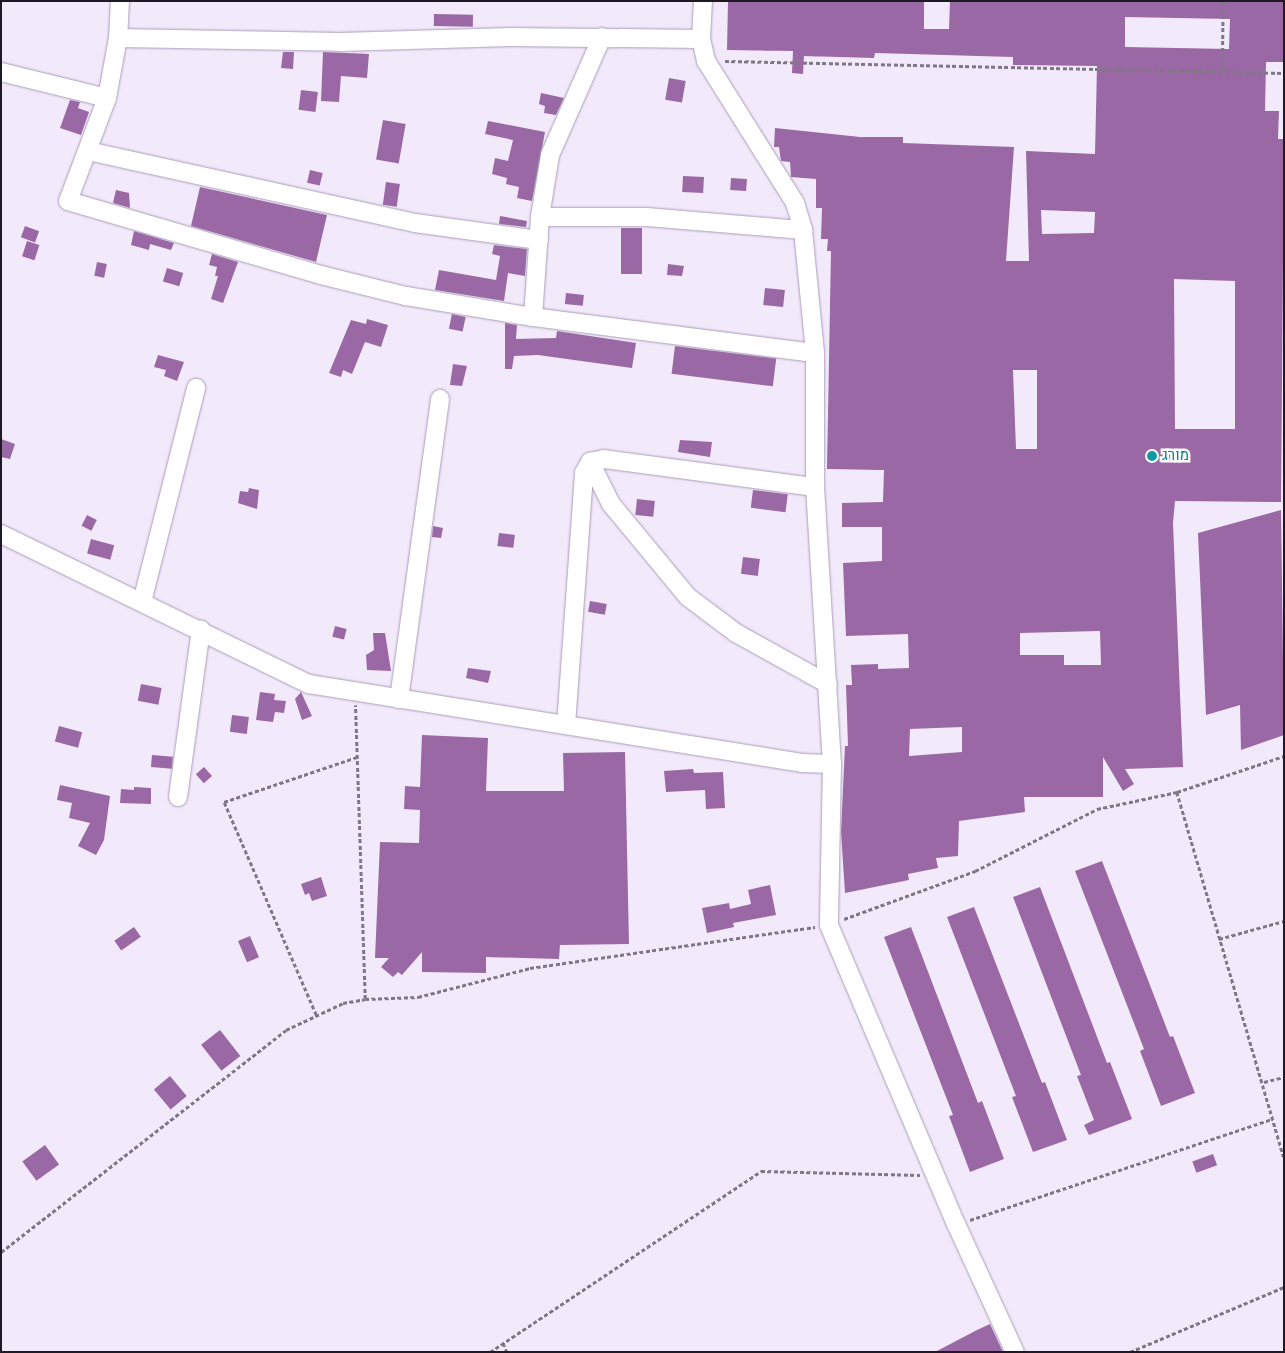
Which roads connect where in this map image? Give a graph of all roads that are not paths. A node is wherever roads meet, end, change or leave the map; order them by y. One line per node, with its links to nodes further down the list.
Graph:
1 (120, 1): 4 (street)
2 (702, 1): 5 (street)
3 (602, 37): 4 (street); 5 (street); 9 (street)
4 (118, 38): 7 (street)
5 (701, 39): 10 (street)
6 (1, 72): 7 (street)
7 (107, 98): 8 (street)
8 (88, 151): 11 (street); 12 (street)
9 (540, 217): 10 (street); 11 (street)
10 (803, 230): 13 (street)
11 (539, 240): 12 (street)
12 (533, 317): 13 (street)
13 (815, 353): 17 (street)
14 (196, 388): 19 (street)
15 (440, 399): 22 (street)
16 (590, 462): 17 (street); 21 (street); 23 (street)
17 (815, 487): 21 (street)
18 (1, 534): 19 (street)
19 (142, 602): 20 (street)
20 (201, 630): 22 (street); 25 (street)
21 (828, 684): 24 (street)
22 (399, 699): 23 (street)
23 (566, 725): 24 (street)
24 (832, 764): 26 (street)
25 (178, 797)
26 (1015, 1352)

